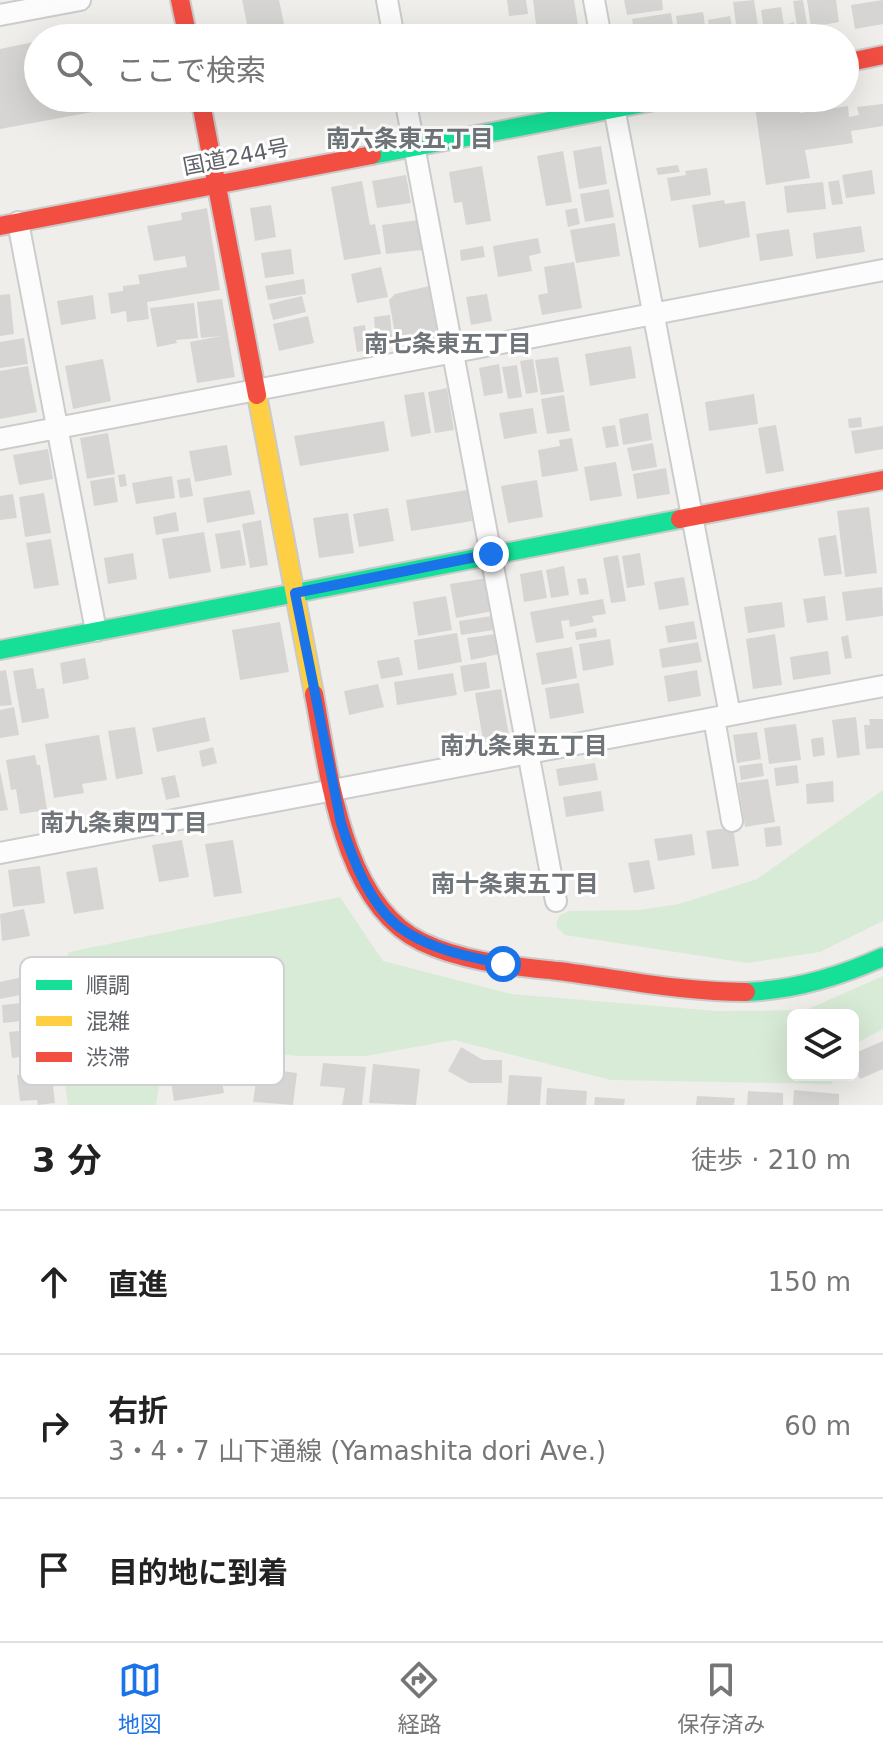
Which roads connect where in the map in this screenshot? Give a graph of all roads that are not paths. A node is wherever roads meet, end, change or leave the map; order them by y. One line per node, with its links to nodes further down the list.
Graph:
1 (80, 0): 5 (street)
2 (180, 0): 6 (main road)
3 (387, 0): 7 (street)
4 (594, 0): 8 (street)
5 (0, 15)
6 (185, 24)
7 (391, 24)
8 (598, 24)
9 (883, 55): 10 (main road)
10 (859, 60)
11 (203, 112): 16 (main road)
12 (408, 112): 15 (street)
13 (577, 112): 15 (main road, 国道244号)
14 (616, 112): 19 (street)
15 (414, 147): 16 (main road, 国道244号); 20 (street)
16 (217, 185): 17 (main road, 国道244号); 21 (main road)
17 (9, 224): 22 (street)
18 (883, 270): 19 (street)
19 (654, 313): 20 (street); 25 (street)
20 (453, 352): 21 (street); 26 (street)
21 (256, 390): 22 (street); 27 (main road)
22 (57, 428): 23 (street); 28 (street)
23 (0, 439)
24 (883, 480): 25 (main road)
25 (692, 517): 26 (main road); 31 (street)
26 (491, 554): 27 (main road); 32 (street)
27 (295, 593): 28 (main road); 33 (main road)
28 (96, 631): 29 (main road)
29 (0, 650)
30 (883, 686): 31 (street)
31 (722, 717): 32 (street); 34 (street)
32 (528, 754): 33 (street); 36 (street)
33 (333, 790): 35 (street); 37 (main road)
34 (732, 821)
35 (0, 853)
36 (556, 901)
37 (883, 957)

